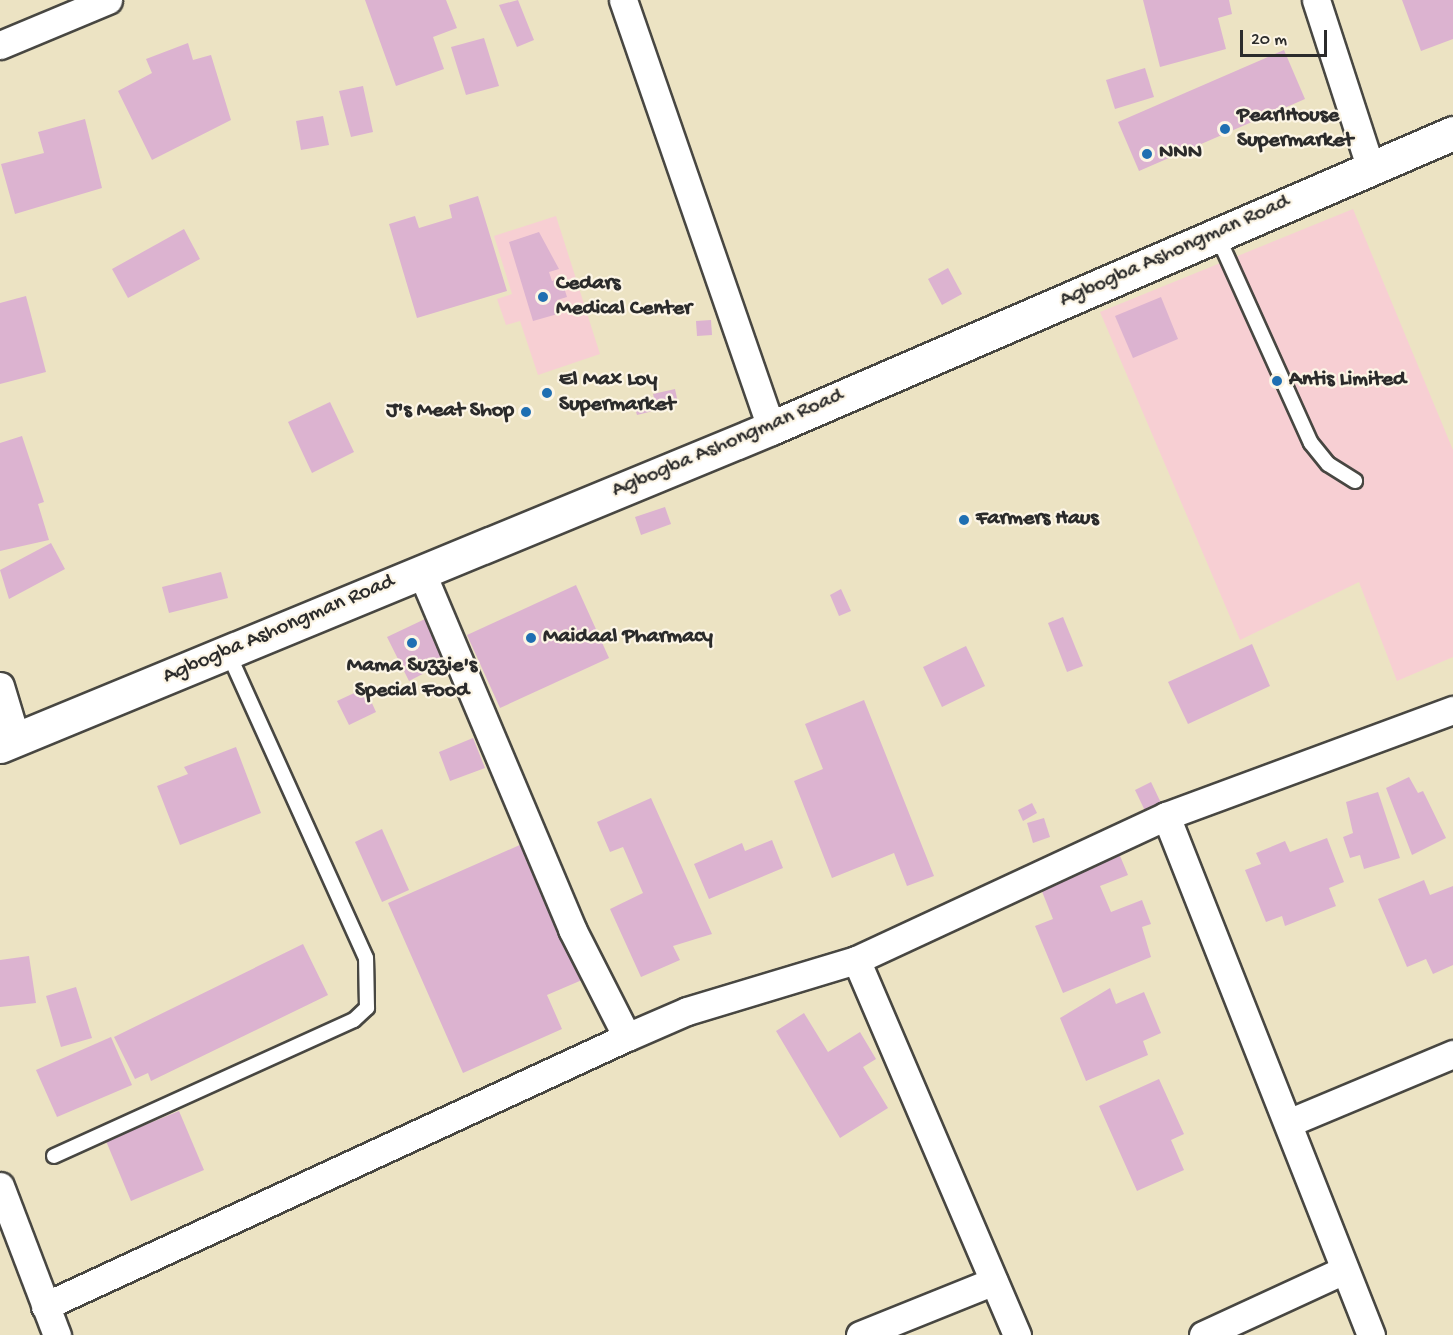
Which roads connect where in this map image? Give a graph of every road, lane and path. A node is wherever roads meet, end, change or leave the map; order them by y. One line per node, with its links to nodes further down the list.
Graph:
1 (108, 0): 4 (street)
2 (623, 0): 8 (street)
3 (1316, 0): 6 (street)
4 (0, 45)
5 (1453, 134): 6 (street, Agbogba Ashongman Road)
6 (1370, 166): 7 (street, Agbogba Ashongman Road)
7 (1216, 233): 8 (street, Agbogba Ashongman Road); 9 (lane)
8 (771, 428): 10 (street, Agbogba Ashongman Road)
9 (1355, 481)
10 (421, 571): 11 (street, Agbogba Ashongman Road); 17 (street)
11 (228, 652): 14 (street, Agbogba Ashongman Road); 20 (lane)
12 (0, 686): 14 (street)
13 (1453, 710): 15 (street)
14 (8, 743)
15 (1166, 816): 16 (street); 19 (street)
16 (856, 960): 17 (street); 23 (street)
17 (627, 1037): 24 (street)
18 (1453, 1054): 19 (street)
19 (1288, 1123): 22 (street)
20 (54, 1156)
21 (0, 1186): 24 (street)
22 (1342, 1271): 28 (street); 29 (street)
23 (994, 1281): 26 (street); 27 (street)
24 (45, 1306): 25 (street)
25 (57, 1335)
26 (860, 1335)
27 (1017, 1335)
28 (1203, 1335)
29 (1371, 1335)

